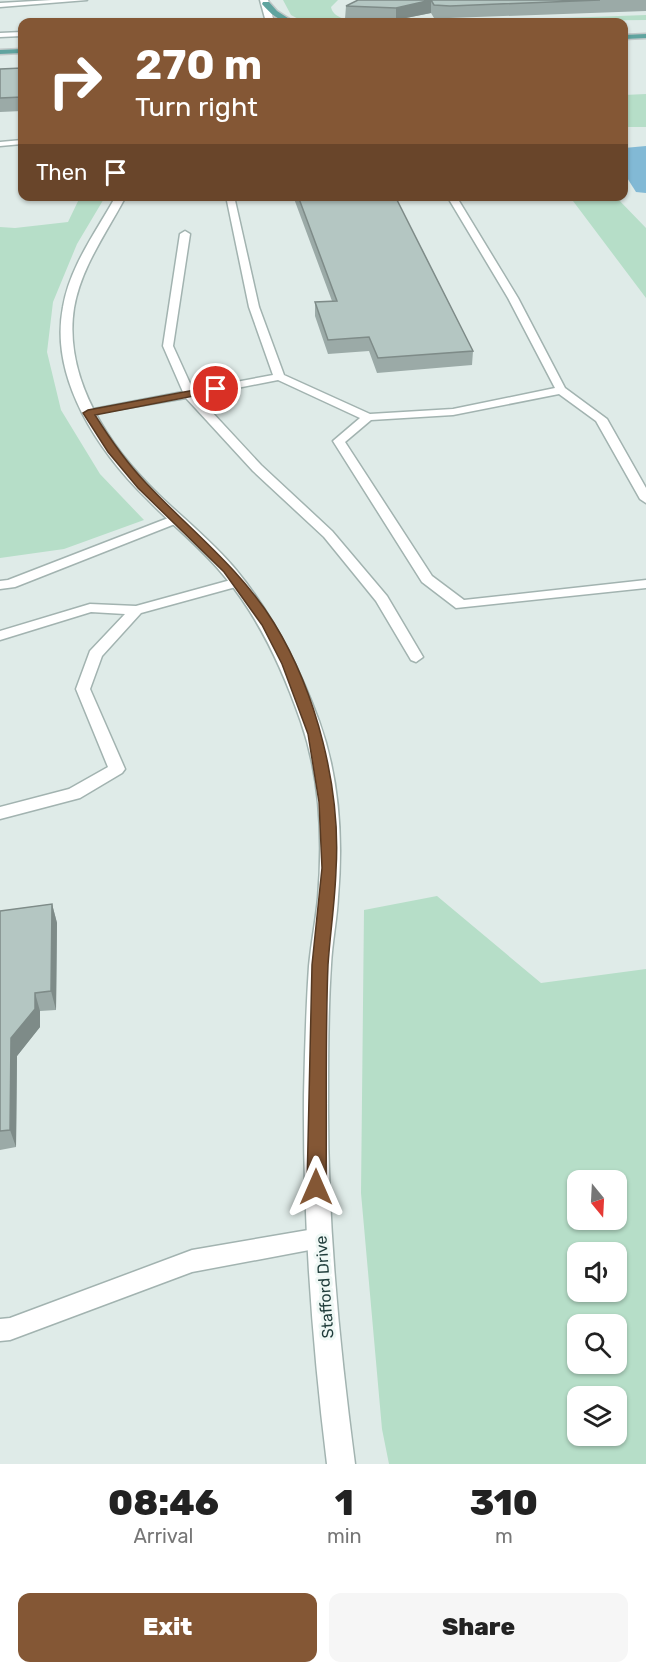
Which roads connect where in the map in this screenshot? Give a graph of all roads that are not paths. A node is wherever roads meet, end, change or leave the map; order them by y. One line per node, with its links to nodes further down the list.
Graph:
1 (84, 0): 3 (lane)
2 (265, 2): 4 (street); 5 (main road)
3 (0, 5)
4 (269, 18)
5 (283, 18)
6 (646, 27): 7 (main road)
7 (628, 28)
8 (18, 34): 9 (lane)
9 (0, 35)
10 (646, 36): 11 (main road)
11 (628, 37)
12 (18, 51): 13 (main road)
13 (0, 52)
14 (18, 61): 15 (main road)
15 (0, 62)
16 (18, 142): 17 (lane)
17 (0, 144)
18 (118, 201): 25 (street, Stafford Drive)
19 (231, 201): 22 (lane)
20 (454, 201): 23 (lane)
21 (184, 234): 24 (lane)
22 (279, 377): 24 (lane); 26 (lane)
23 (561, 390): 26 (lane); 27 (lane)
24 (189, 394): 25 (lane); 34 (lane)
25 (88, 413): 28 (street, Stafford Drive)
26 (368, 417): 30 (lane)
27 (646, 499)
28 (176, 519): 29 (street, Stafford Drive); 31 (lane)
29 (238, 582): 32 (lane); 36 (street, Stafford Drive)
30 (646, 584)
31 (0, 585)
32 (136, 610): 33 (lane); 35 (lane)
33 (0, 636)
34 (416, 657)
35 (0, 813)
36 (320, 1238): 37 (lane); 38 (street, Stafford Drive)
37 (0, 1330)
38 (341, 1464)

